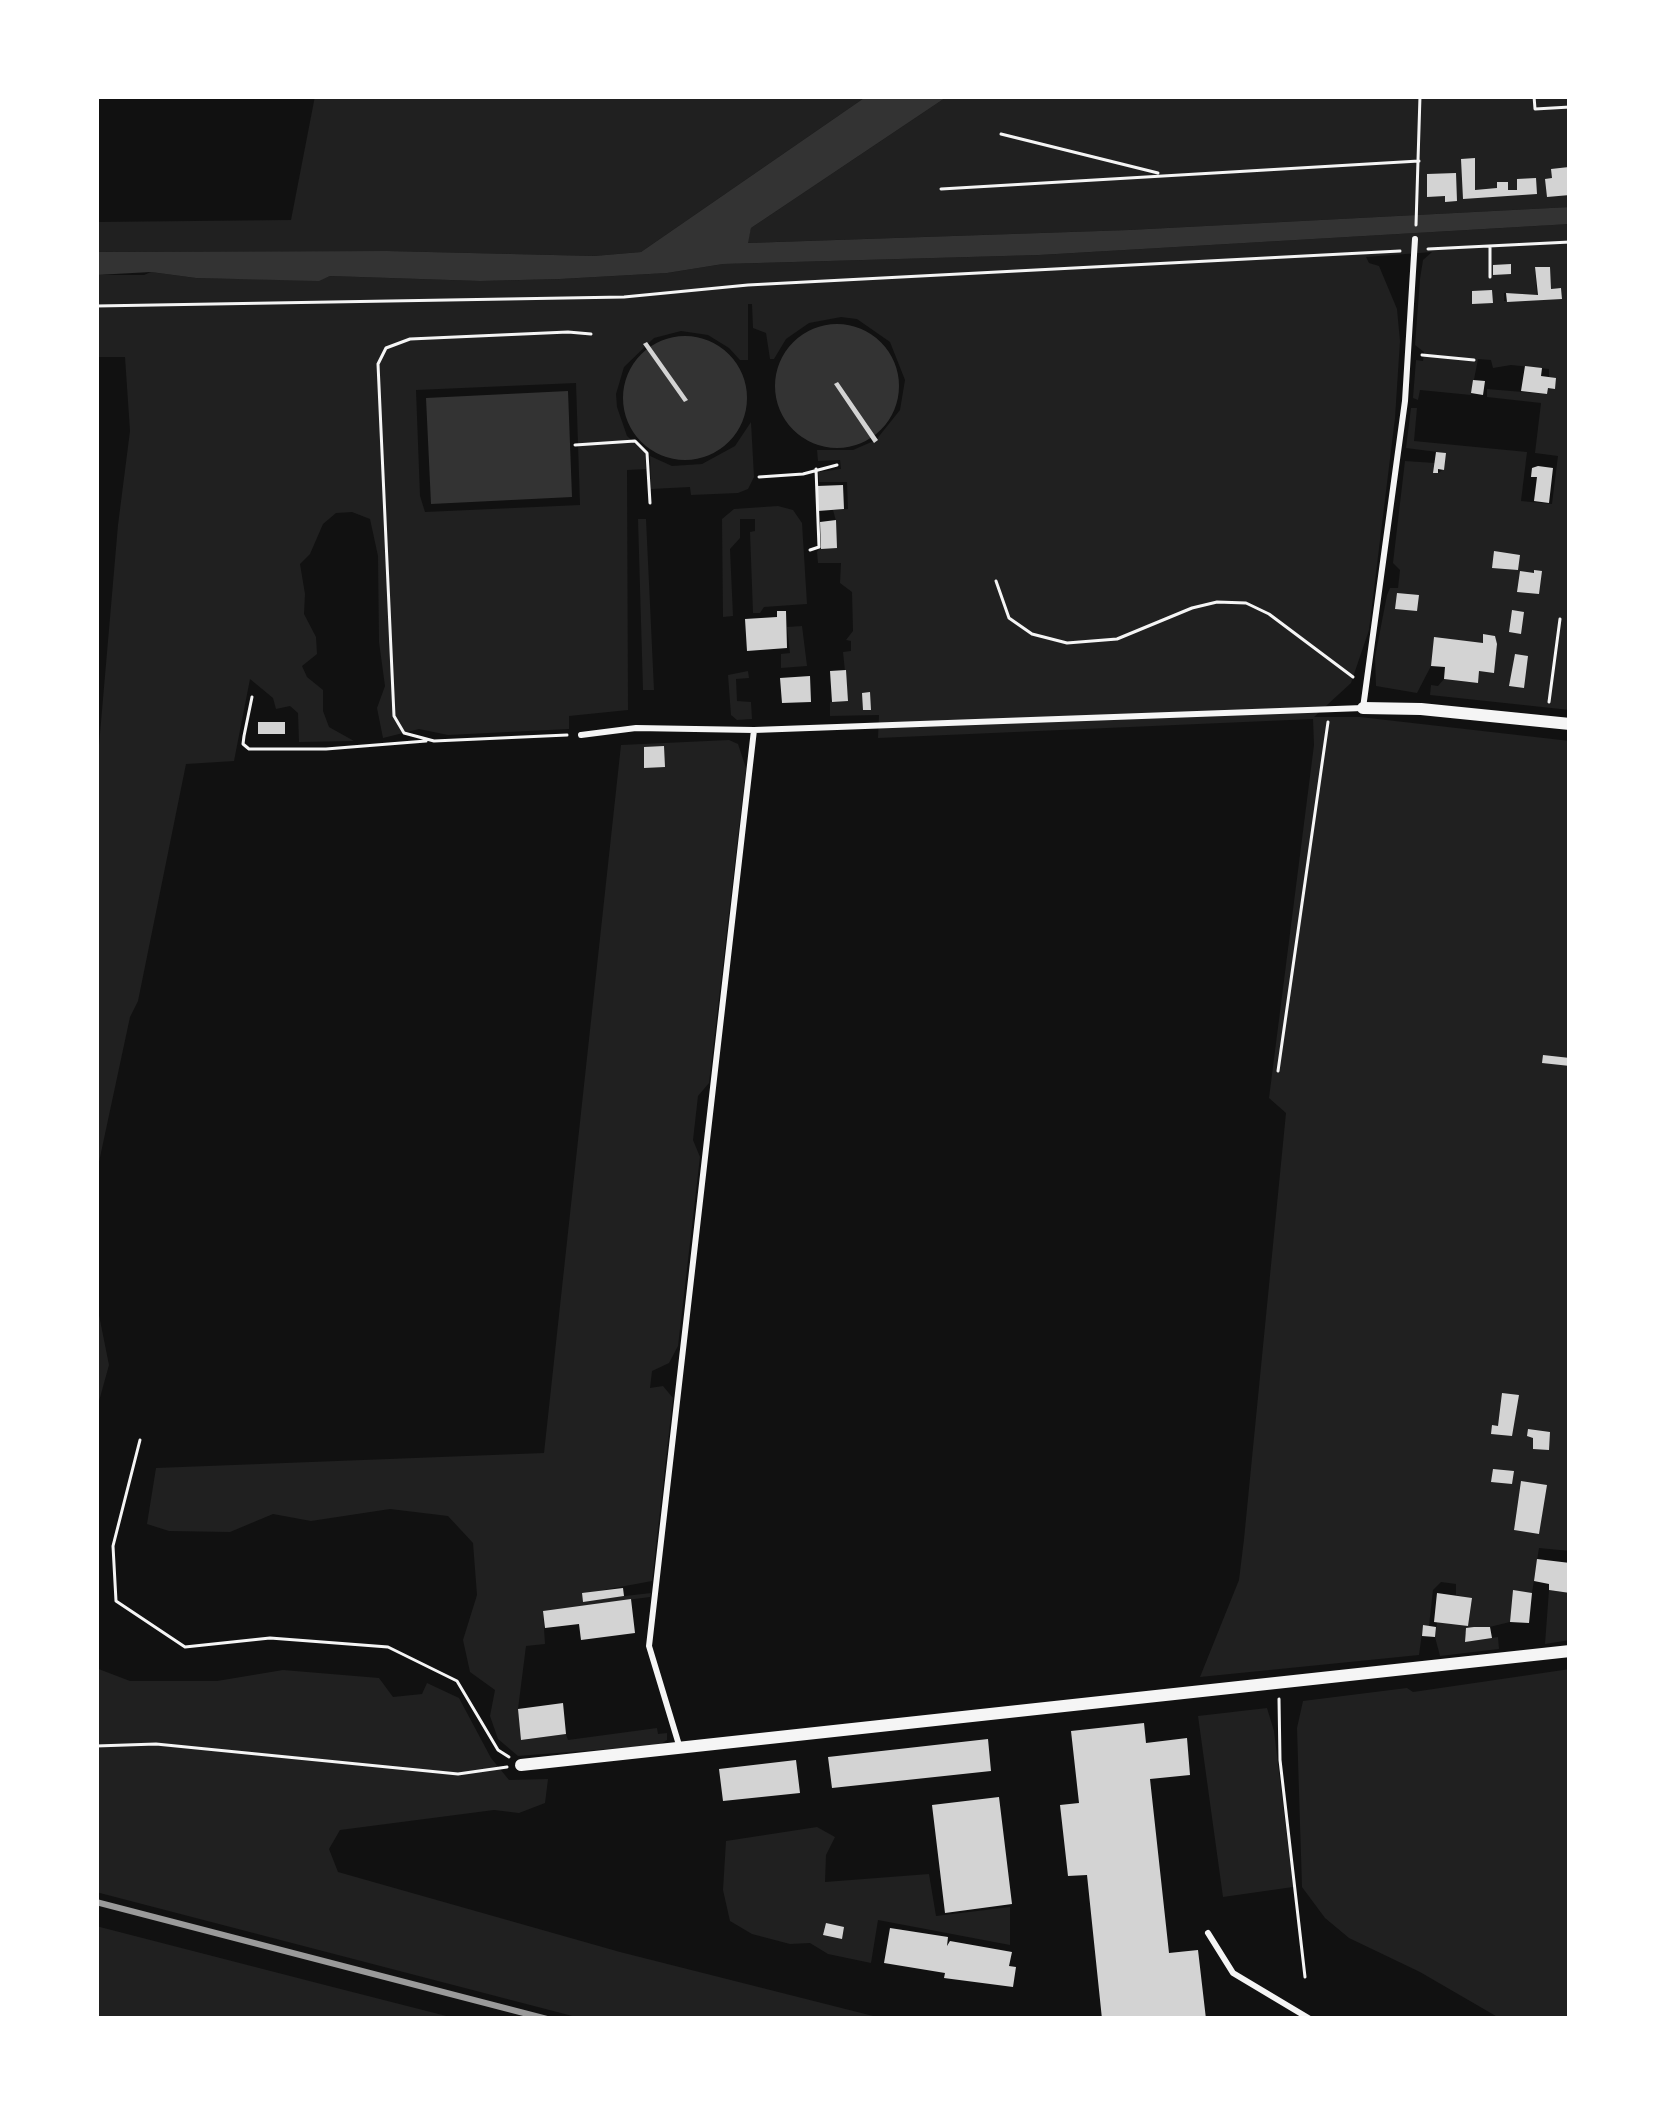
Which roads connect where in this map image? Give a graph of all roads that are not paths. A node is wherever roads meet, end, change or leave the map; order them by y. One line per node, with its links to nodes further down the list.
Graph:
1 (1415, 239): 2 (lane)
2 (1363, 708): 3 (street); 4 (lane)
3 (1570, 724)
4 (754, 730): 5 (lane); 7 (lane)
5 (581, 735)
6 (1570, 1651): 7 (street)
7 (680, 1747): 8 (street)
8 (520, 1765)
9 (1208, 1933): 10 (lane)
10 (1310, 2019)

